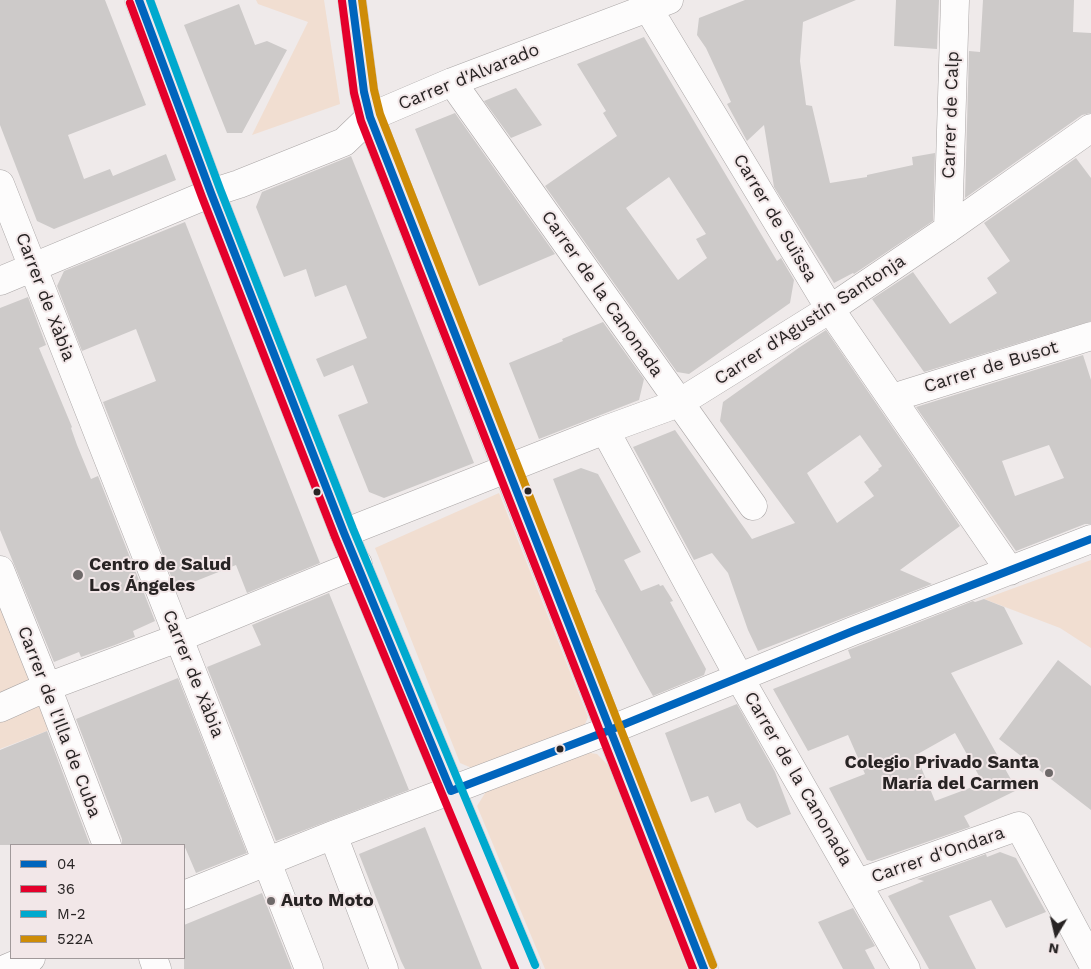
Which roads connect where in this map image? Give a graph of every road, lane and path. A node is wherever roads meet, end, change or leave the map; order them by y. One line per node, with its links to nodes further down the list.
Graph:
1 (352, 0): 6 (main road)
2 (954, 0): 10 (street, Carrer de Calp)
3 (142, 1): 9 (main road)
4 (658, 4): 5 (street, Carrer d'Alvarado); 13 (street, Carrer de Suïssa)
5 (452, 82): 6 (street, Carrer d'Alvarado); 16 (street, Carrer de la Canonada)
6 (370, 117): 9 (street, Carrer d'Alvarado); 18 (main road)
7 (1091, 128): 10 (street, Carrer d'Agustín Santonja)
8 (0, 184): 11 (street, Carrer de Xàbia)
9 (211, 193): 11 (street, Carrer d'Alvarado); 20 (main road)
10 (948, 229): 13 (street, Carrer d'Agustín Santonja)
11 (33, 266): 12 (street, Carrer d'Alvarado); 25 (street, Carrer de Xàbia)
12 (0, 281)
13 (830, 309): 15 (street, Carrer de Suïssa); 16 (street, Carrer d'Agustín Santonja)
14 (1091, 336): 15 (street, Carrer de Busot)
15 (892, 398): 24 (street, Carrer de Suïssa)
16 (679, 403): 17 (street, Carrer d'Agustín Santonja); 19 (street, Carrer de la Canonada)
17 (605, 430): 18 (street, Carrer d'Agustín Santonja); 26 (street, Carrer de la Canonada)
18 (507, 469): 20 (street, Carrer d'Agustín Santonja); 29 (main road)
19 (753, 506)
20 (344, 533): 22 (main road)
21 (1091, 539): 24 (street)
22 (358, 564): 25 (street); 30 (main road)
23 (0, 570): 27 (street, Carrer de l'Illa de Cuba)
24 (1010, 571): 26 (street)
25 (178, 638): 27 (street); 33 (street, Carrer de Xàbia)
26 (739, 676): 29 (street); 34 (street, Carrer de la Canonada)
27 (47, 687): 28 (street); 32 (street, Carrer de l'Illa de Cuba)
28 (0, 708)
29 (610, 730): 30 (street); 43 (main road)
30 (451, 791): 31 (street); 42 (main road)
31 (333, 835): 33 (street); 41 (street)
32 (107, 844)
33 (268, 863): 35 (street); 40 (street, Carrer de Xàbia)
34 (858, 883): 37 (street, Carrer d'Ondara); 44 (street, Carrer de la Canonada)
35 (185, 895)
36 (28, 959): 39 (street)
37 (1091, 961)
38 (0, 963): 39 (street)
39 (3, 969)
40 (309, 969)
41 (384, 969)
42 (526, 969)
43 (704, 969)
44 (906, 969)

